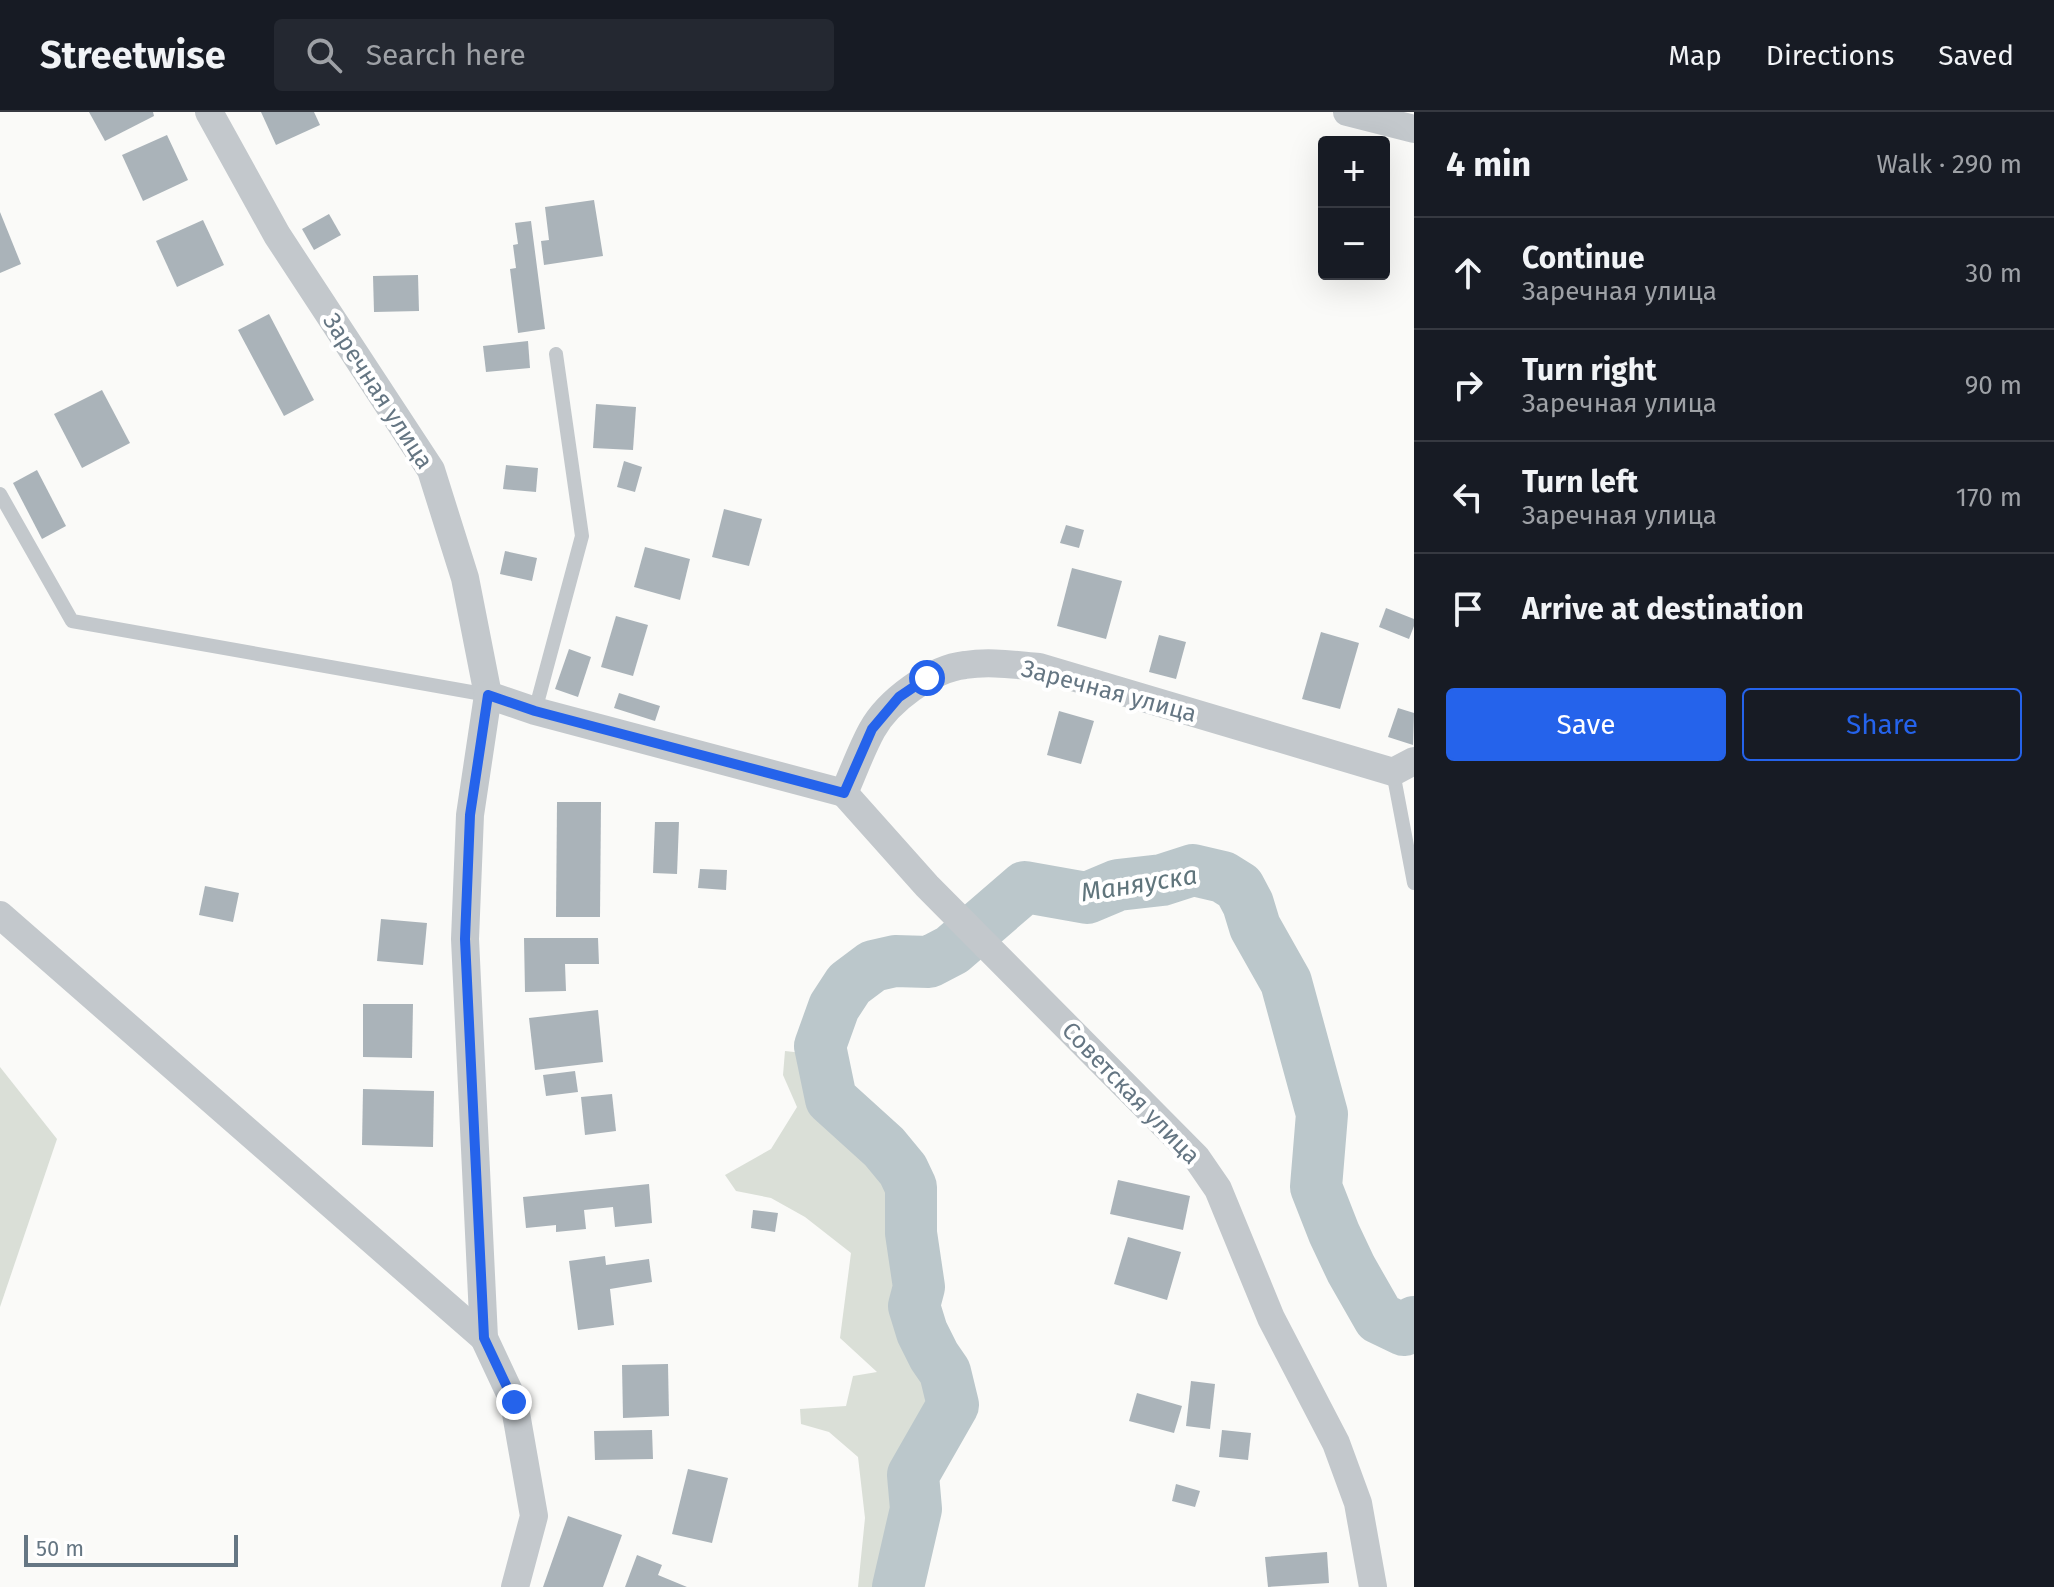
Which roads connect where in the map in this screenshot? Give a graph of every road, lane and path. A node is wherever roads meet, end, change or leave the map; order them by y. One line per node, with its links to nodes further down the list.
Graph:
1 (209, 112): 6 (street, Заречная улица)
2 (1347, 112): 3 (street)
3 (1414, 129)
4 (556, 354): 7 (lane)
5 (0, 494): 6 (lane)
6 (488, 695): 7 (street); 12 (street, Заречная улица)
7 (535, 711): 9 (street)
8 (1403, 767): 9 (street, Заречная улица); 10 (lane)
9 (844, 793): 14 (street, Советская улица)
10 (1414, 883)
11 (0, 915): 12 (street)
12 (484, 1338): 13 (street, Заречная улица)
13 (515, 1587)
14 (1373, 1587)

